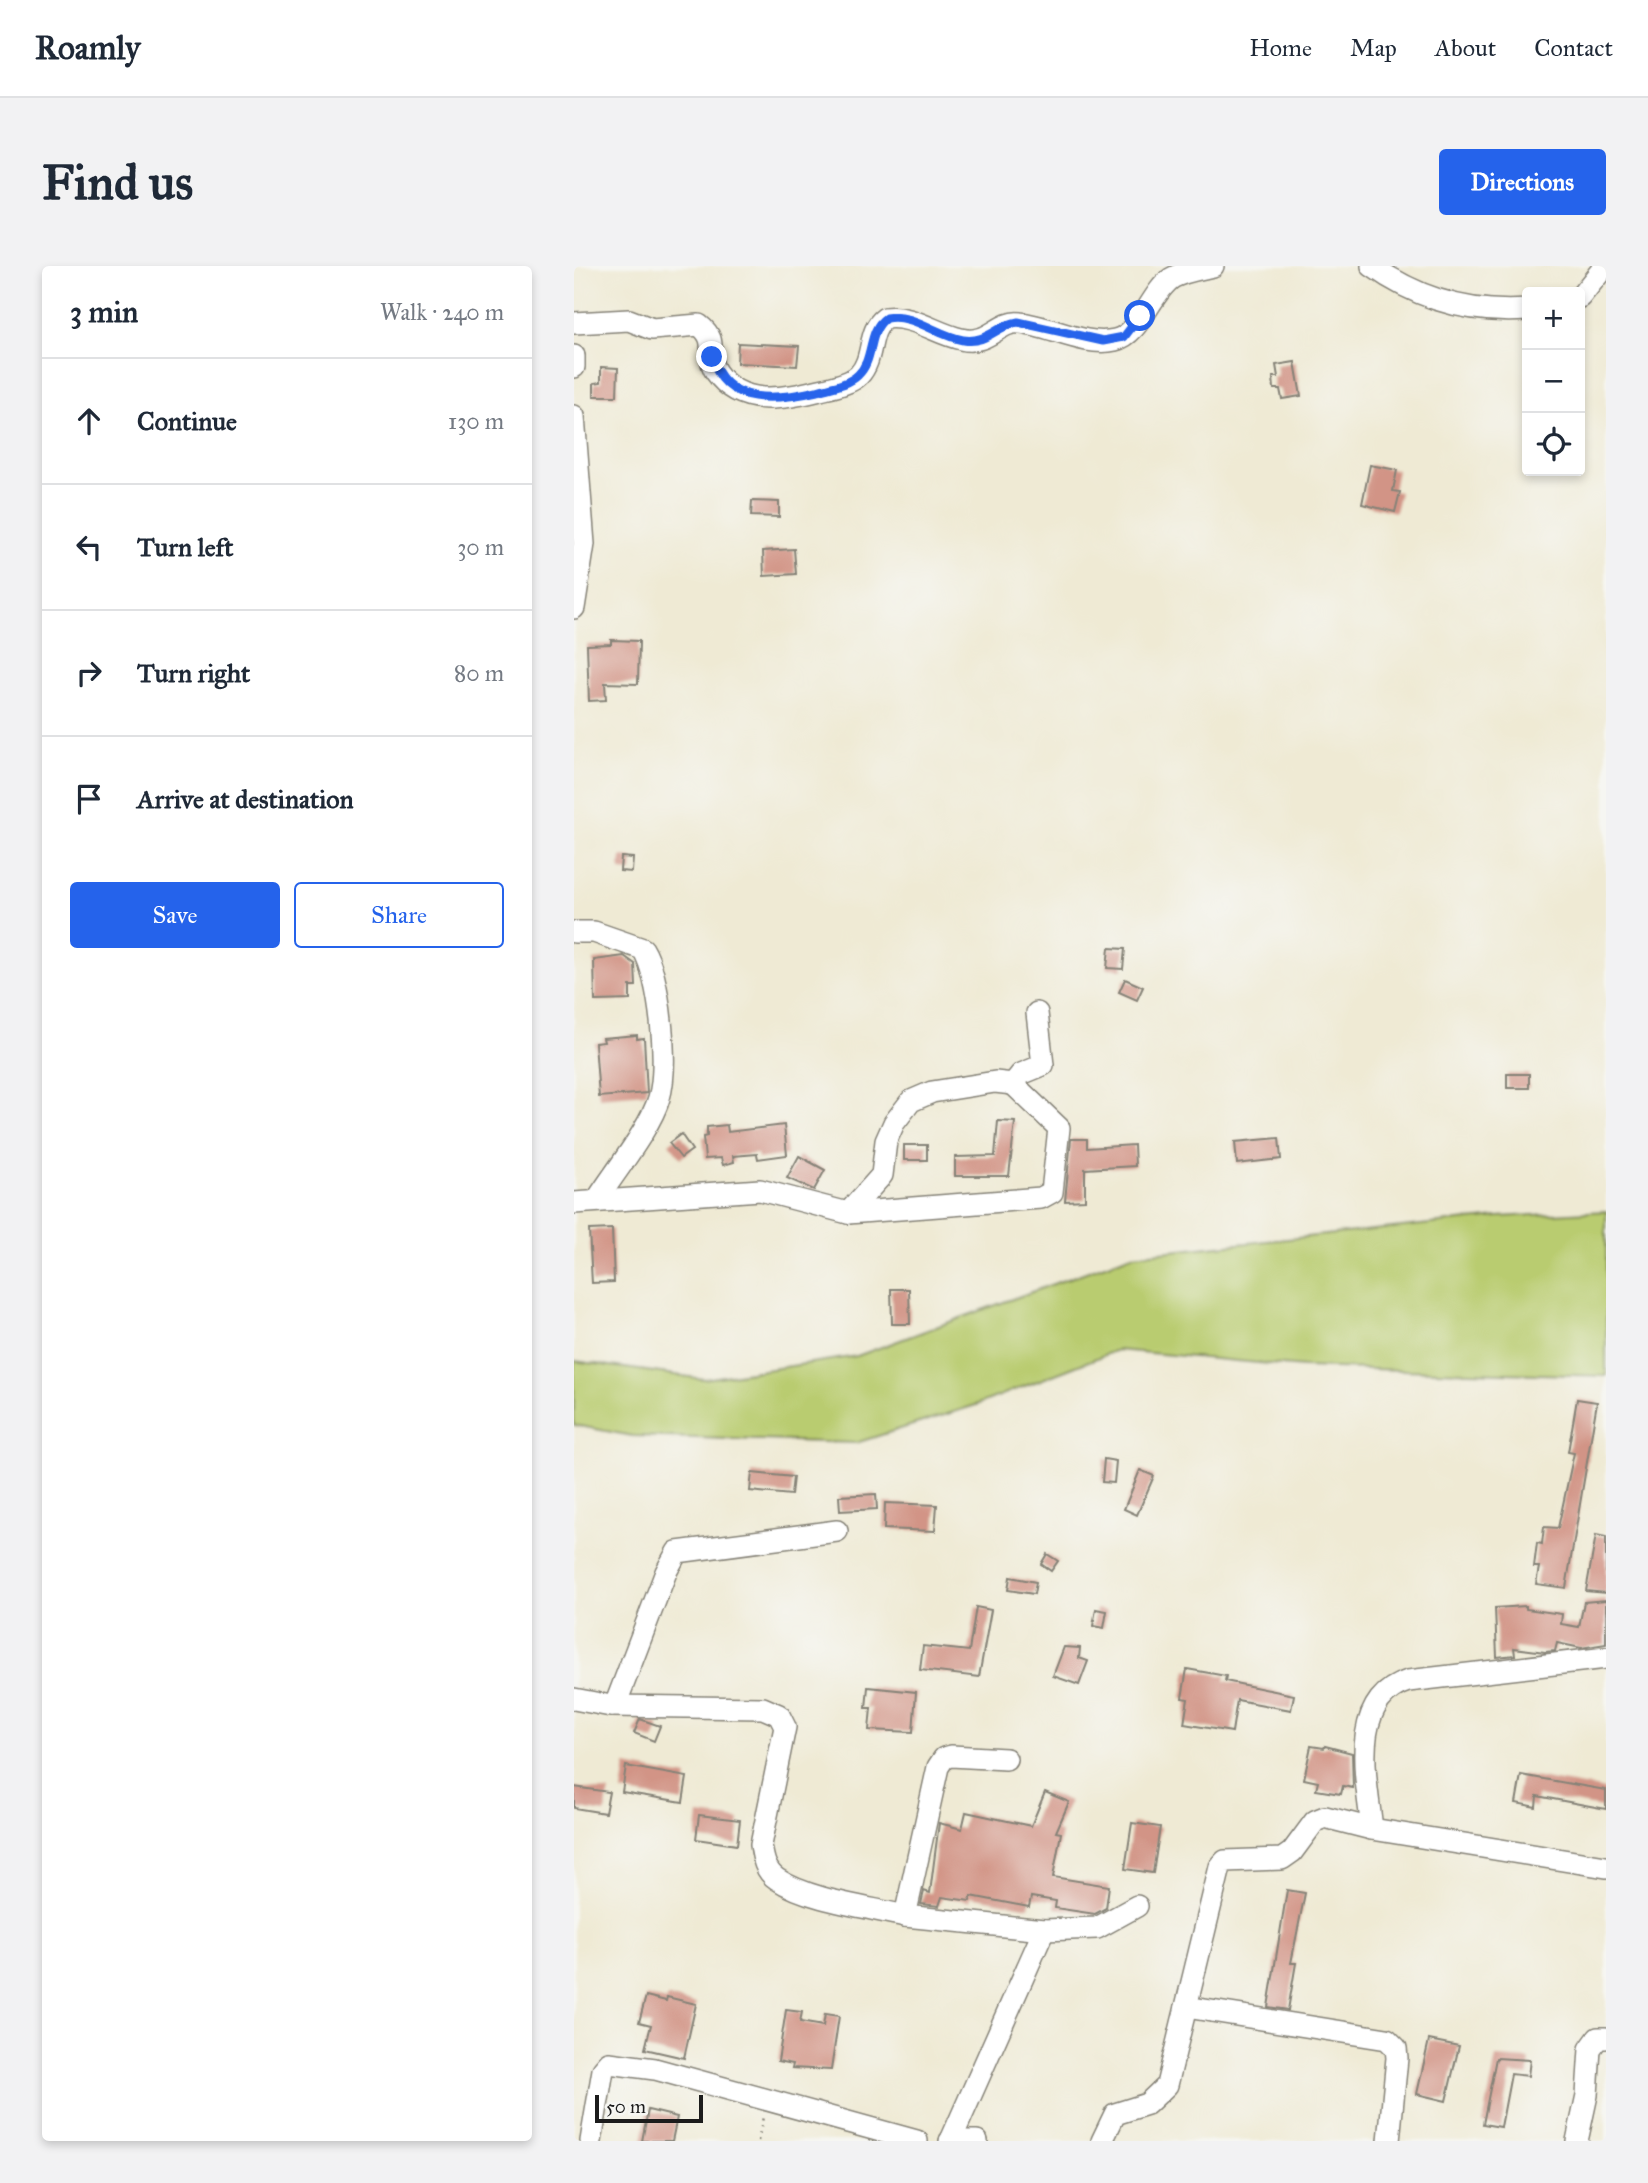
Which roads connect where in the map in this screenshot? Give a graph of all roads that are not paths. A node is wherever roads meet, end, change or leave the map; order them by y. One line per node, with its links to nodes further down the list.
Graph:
1 (1213, 266): 6 (street)
2 (1372, 266): 5 (street)
3 (1605, 266): 4 (street)
4 (1585, 291)
5 (1522, 310)
6 (574, 323)
7 (574, 355): 8 (street)
8 (574, 367)
9 (574, 415): 10 (street)
10 (574, 608)
11 (574, 932): 14 (street)
12 (1037, 1013): 13 (street)
13 (1013, 1084): 16 (street); 16 (street)
14 (597, 1200): 15 (street); 16 (street)
15 (574, 1203)
16 (848, 1213)
17 (837, 1531): 20 (street)
18 (1606, 1658): 22 (street)
19 (574, 1699): 20 (street)
20 (611, 1706): 25 (street)
21 (1006, 1759): 25 (street)
22 (1372, 1829): 23 (street); 27 (street)
23 (1606, 1867)
24 (1137, 1906): 26 (street)
25 (905, 1916): 26 (street)
26 (1044, 1930): 29 (street)
27 (1186, 2007): 33 (street); 34 (street)
28 (1606, 2038): 35 (street)
29 (951, 2140): 32 (street)
30 (591, 2141): 31 (street)
31 (917, 2141)
32 (977, 2141)
33 (1102, 2141)
34 (1389, 2141)
35 (1577, 2141)

